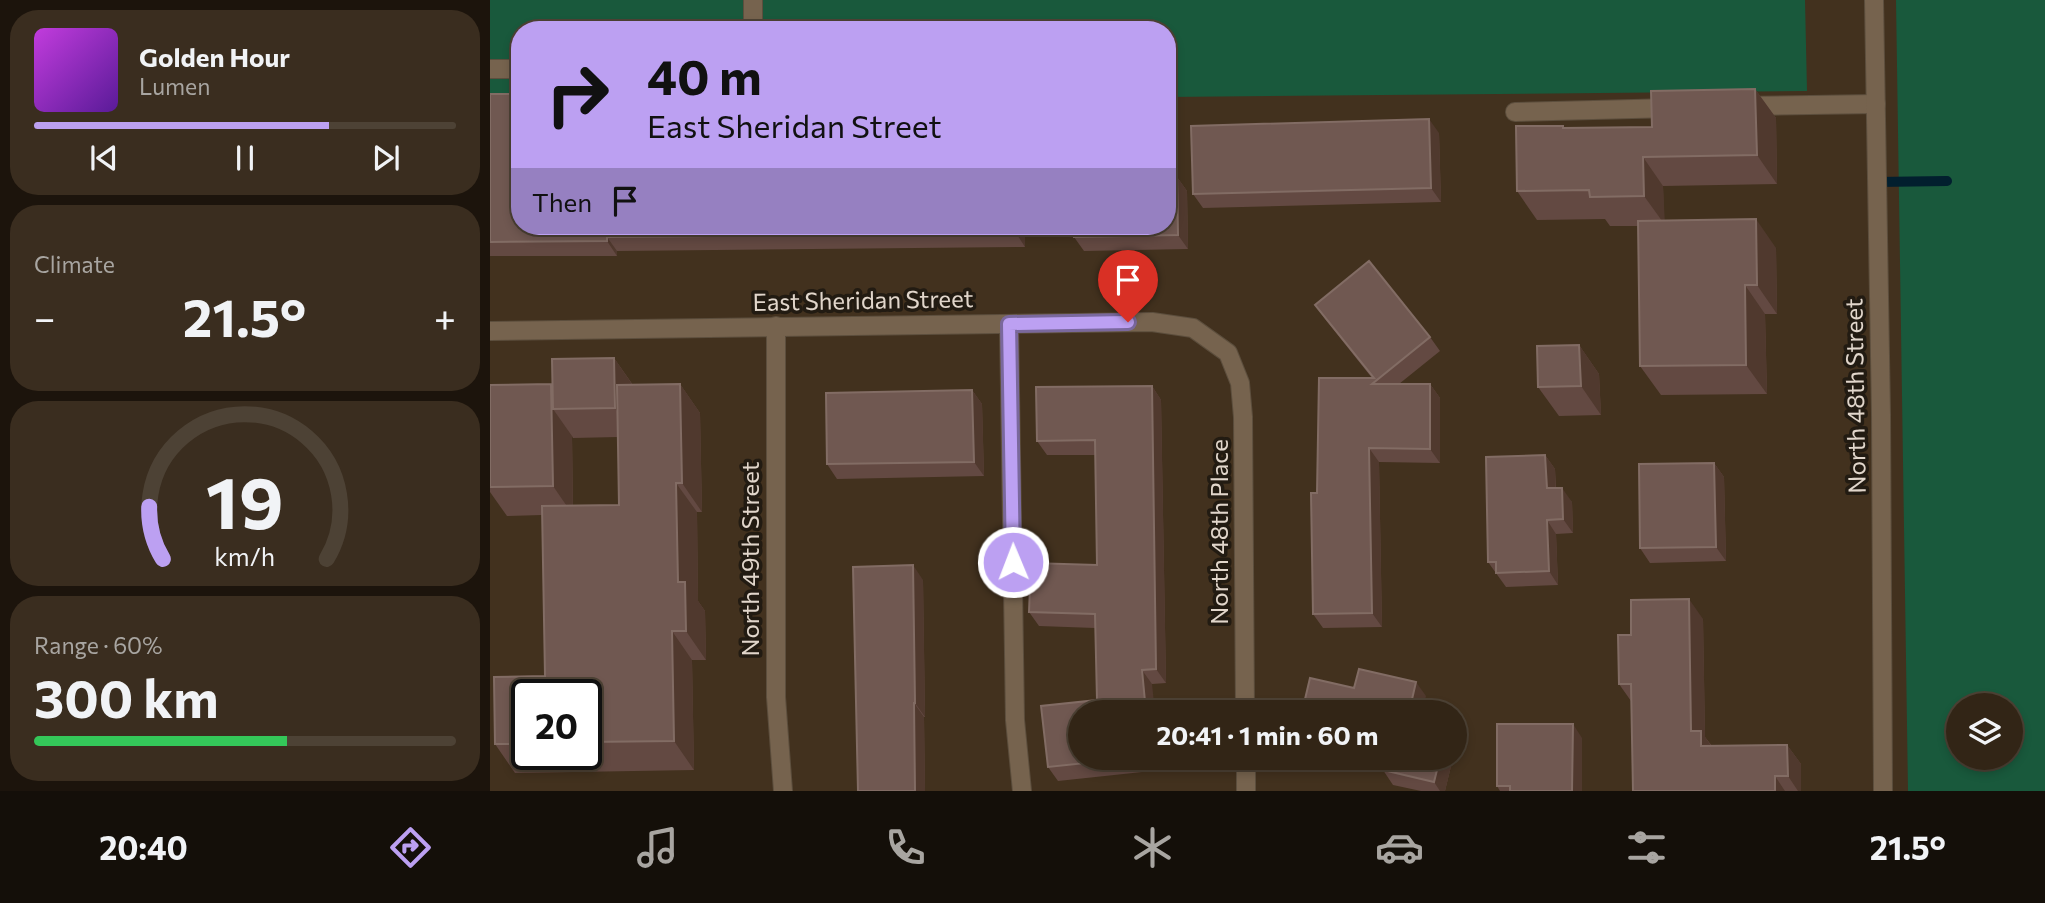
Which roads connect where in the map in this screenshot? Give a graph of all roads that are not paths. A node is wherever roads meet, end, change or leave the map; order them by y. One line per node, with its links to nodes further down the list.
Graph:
1 (753, 0): 3 (street)
2 (1874, 0): 6 (street, North 48th Street)
3 (753, 21)
4 (490, 69): 5 (street)
5 (511, 69)
6 (1876, 104): 7 (street); 19 (street, North 48th Street)
7 (1719, 107)
8 (1692, 108): 9 (street)
9 (1515, 112)
10 (1009, 324): 11 (street, East Sheridan Street); 13 (street, East Sheridan Street); 17 (street)
11 (776, 326): 12 (street, East Sheridan Street); 16 (street, North 49th Street)
12 (490, 331)
13 (1228, 353): 14 (street, North 48th Place)
14 (1245, 700)
15 (1246, 770): 18 (street)
16 (783, 791)
17 (1022, 791)
18 (1246, 791)
19 (1883, 791)

